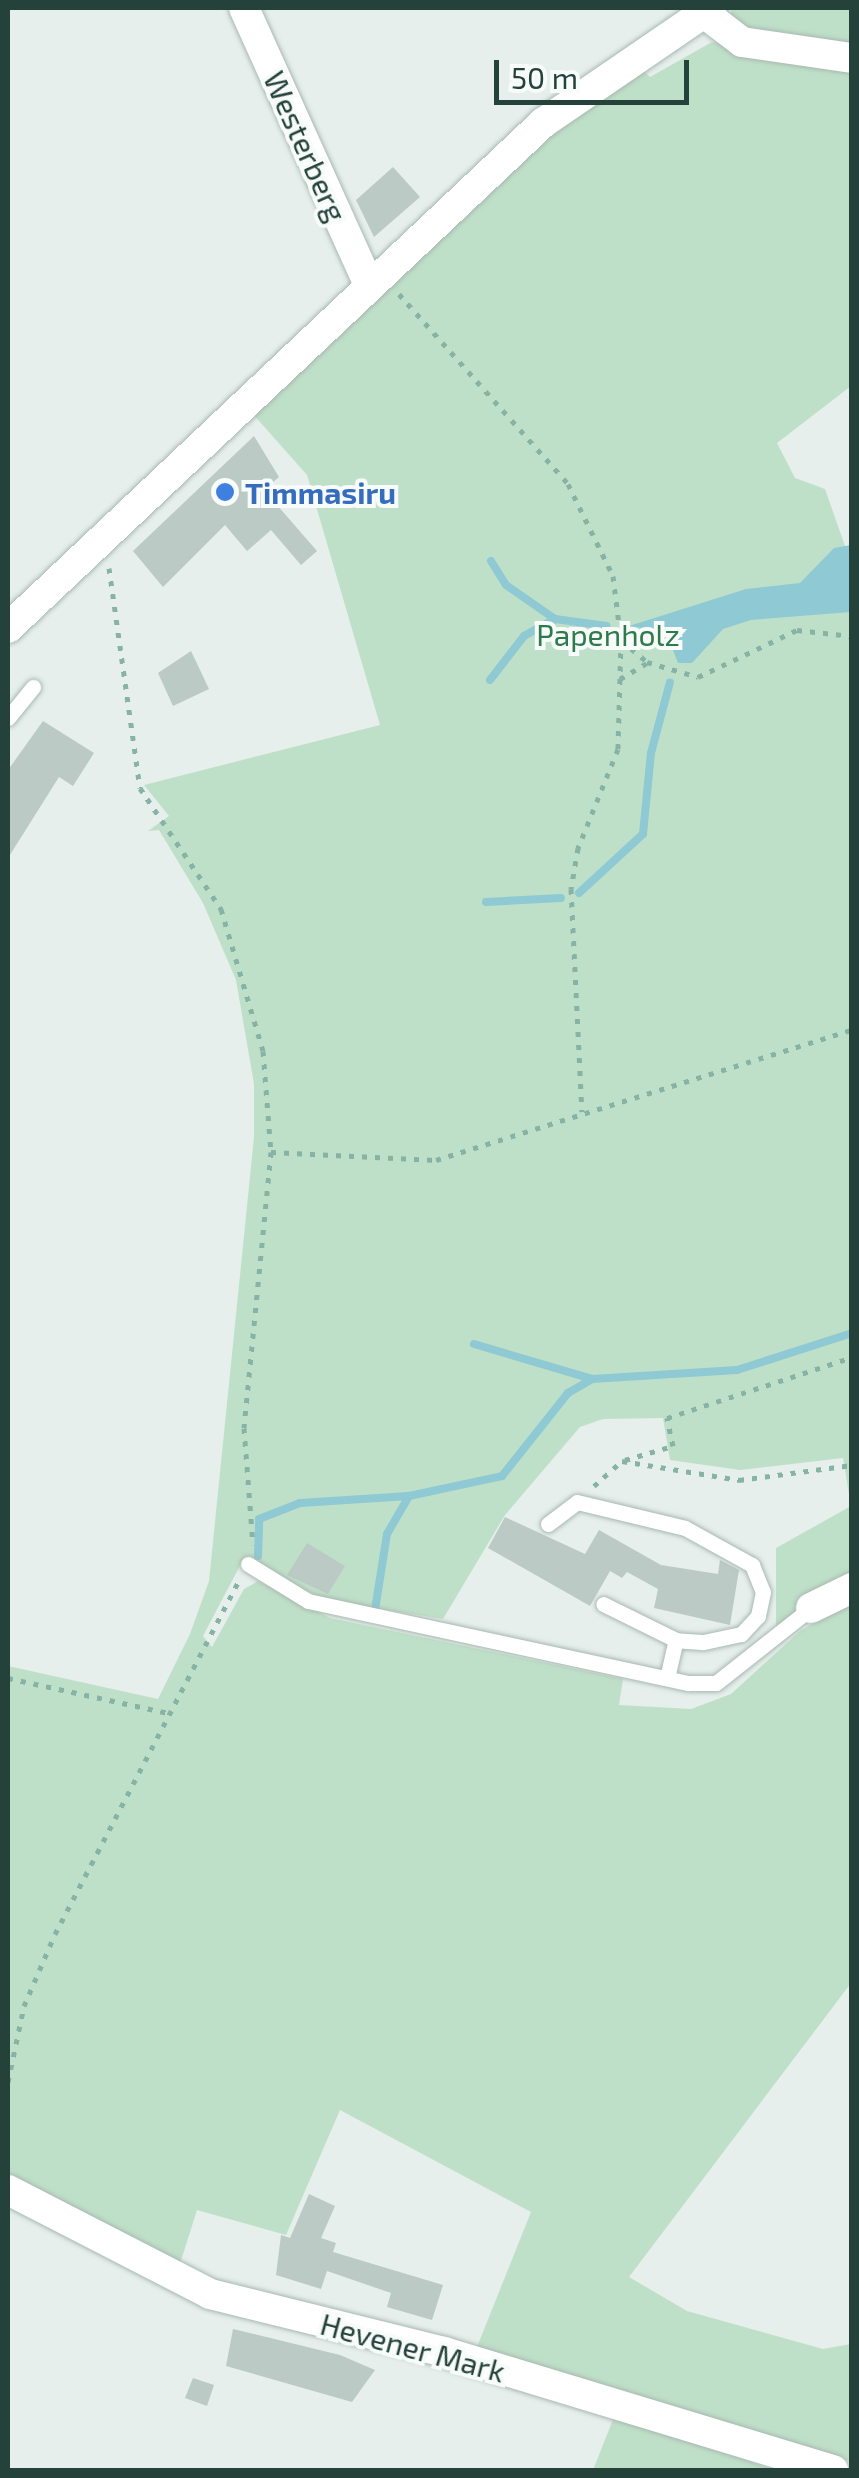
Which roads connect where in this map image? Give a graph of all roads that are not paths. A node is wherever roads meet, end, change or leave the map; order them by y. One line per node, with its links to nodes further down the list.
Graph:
1 (244, 8): 4 (street, Westerberg)
2 (708, 10): 3 (street); 4 (street)
3 (852, 58)
4 (370, 285): 5 (street)
5 (8, 628)
6 (33, 687): 7 (lane)
7 (8, 718)
8 (548, 1524): 13 (lane)
9 (248, 1564): 14 (lane)
10 (852, 1588): 12 (street)
11 (603, 1604): 13 (lane)
12 (811, 1608): 14 (lane)
13 (676, 1640): 14 (lane)
14 (667, 1678)
15 (8, 2190): 16 (street, Hevener Mark)
16 (833, 2470)

